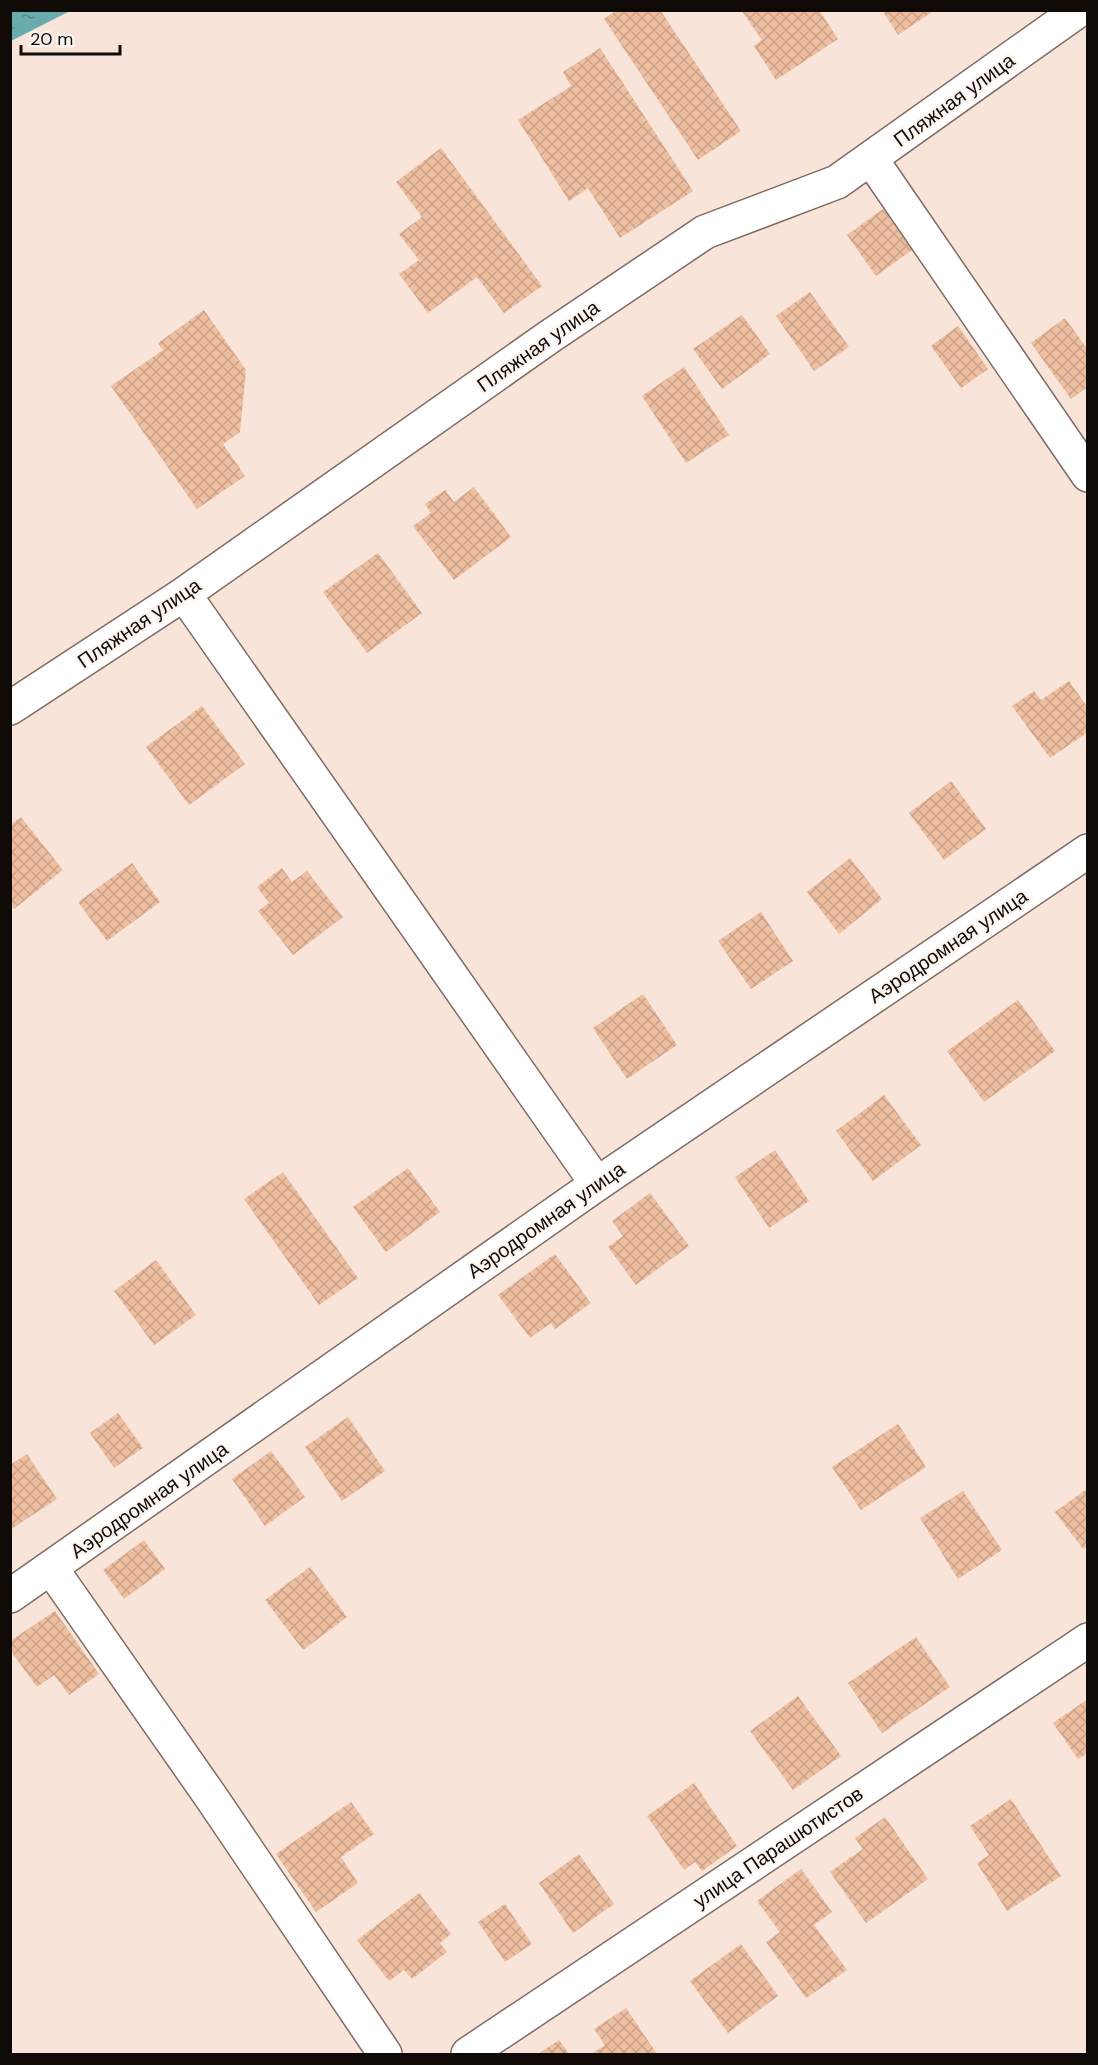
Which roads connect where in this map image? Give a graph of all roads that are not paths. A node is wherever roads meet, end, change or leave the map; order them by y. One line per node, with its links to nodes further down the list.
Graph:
1 (1079, 10): 2 (street, Пляжная улица)
2 (871, 159): 3 (street); 4 (street, Пляжная улица)
3 (1088, 475)
4 (184, 594): 5 (street, Пляжная улица); 7 (street)
5 (10, 708)
6 (1088, 851): 7 (street, Аэродромная улица)
7 (597, 1184): 8 (street, Аэродромная улица)
8 (51, 1568): 9 (street, Аэродромная улица); 11 (street)
9 (10, 1596)
10 (1088, 1640): 12 (street, улица Парашютистов)
11 (385, 2055)
12 (468, 2055)

